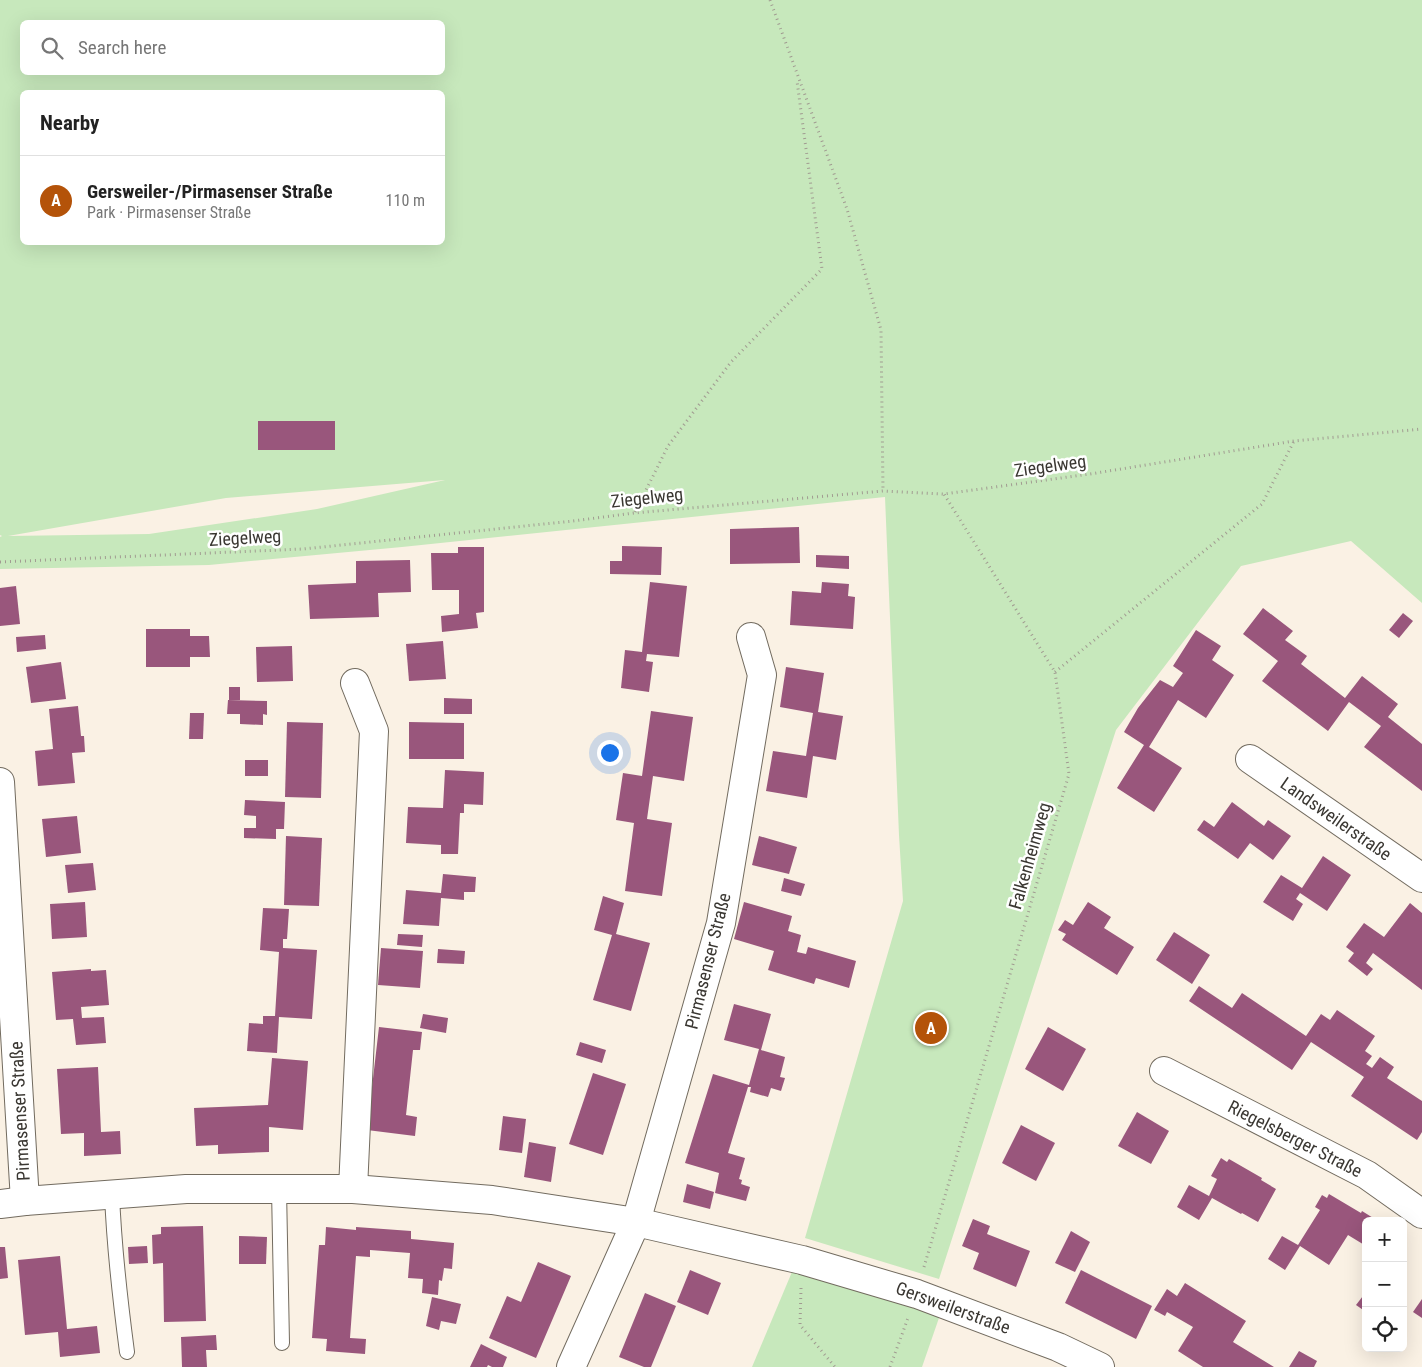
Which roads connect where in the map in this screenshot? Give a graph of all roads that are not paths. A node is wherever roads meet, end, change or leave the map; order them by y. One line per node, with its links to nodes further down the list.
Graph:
1 (751, 637): 12 (street, Pirmasenser Straße)
2 (355, 683): 8 (street)
3 (1250, 759): 5 (street, Landsweilerstraße)
4 (0, 782): 10 (street, Pirmasenser Straße)
5 (1422, 878)
6 (1164, 1071): 11 (street, Riegelsberger Straße)
7 (279, 1189): 8 (street, Pirmasenser Straße); 9 (street, Pirmasenser Straße); 14 (lane)
8 (353, 1189): 12 (street, Pirmasenser Straße)
9 (112, 1194): 10 (street, Pirmasenser Straße); 15 (lane)
10 (12, 1202)
11 (1422, 1214)
12 (636, 1222): 13 (street, Pirmasenser Straße); 16 (street, Pirmasenser Straße)
13 (802, 1260): 17 (street, Gersweilerstraße)
14 (282, 1343)
15 (126, 1352)
16 (571, 1367)
17 (1100, 1367)

